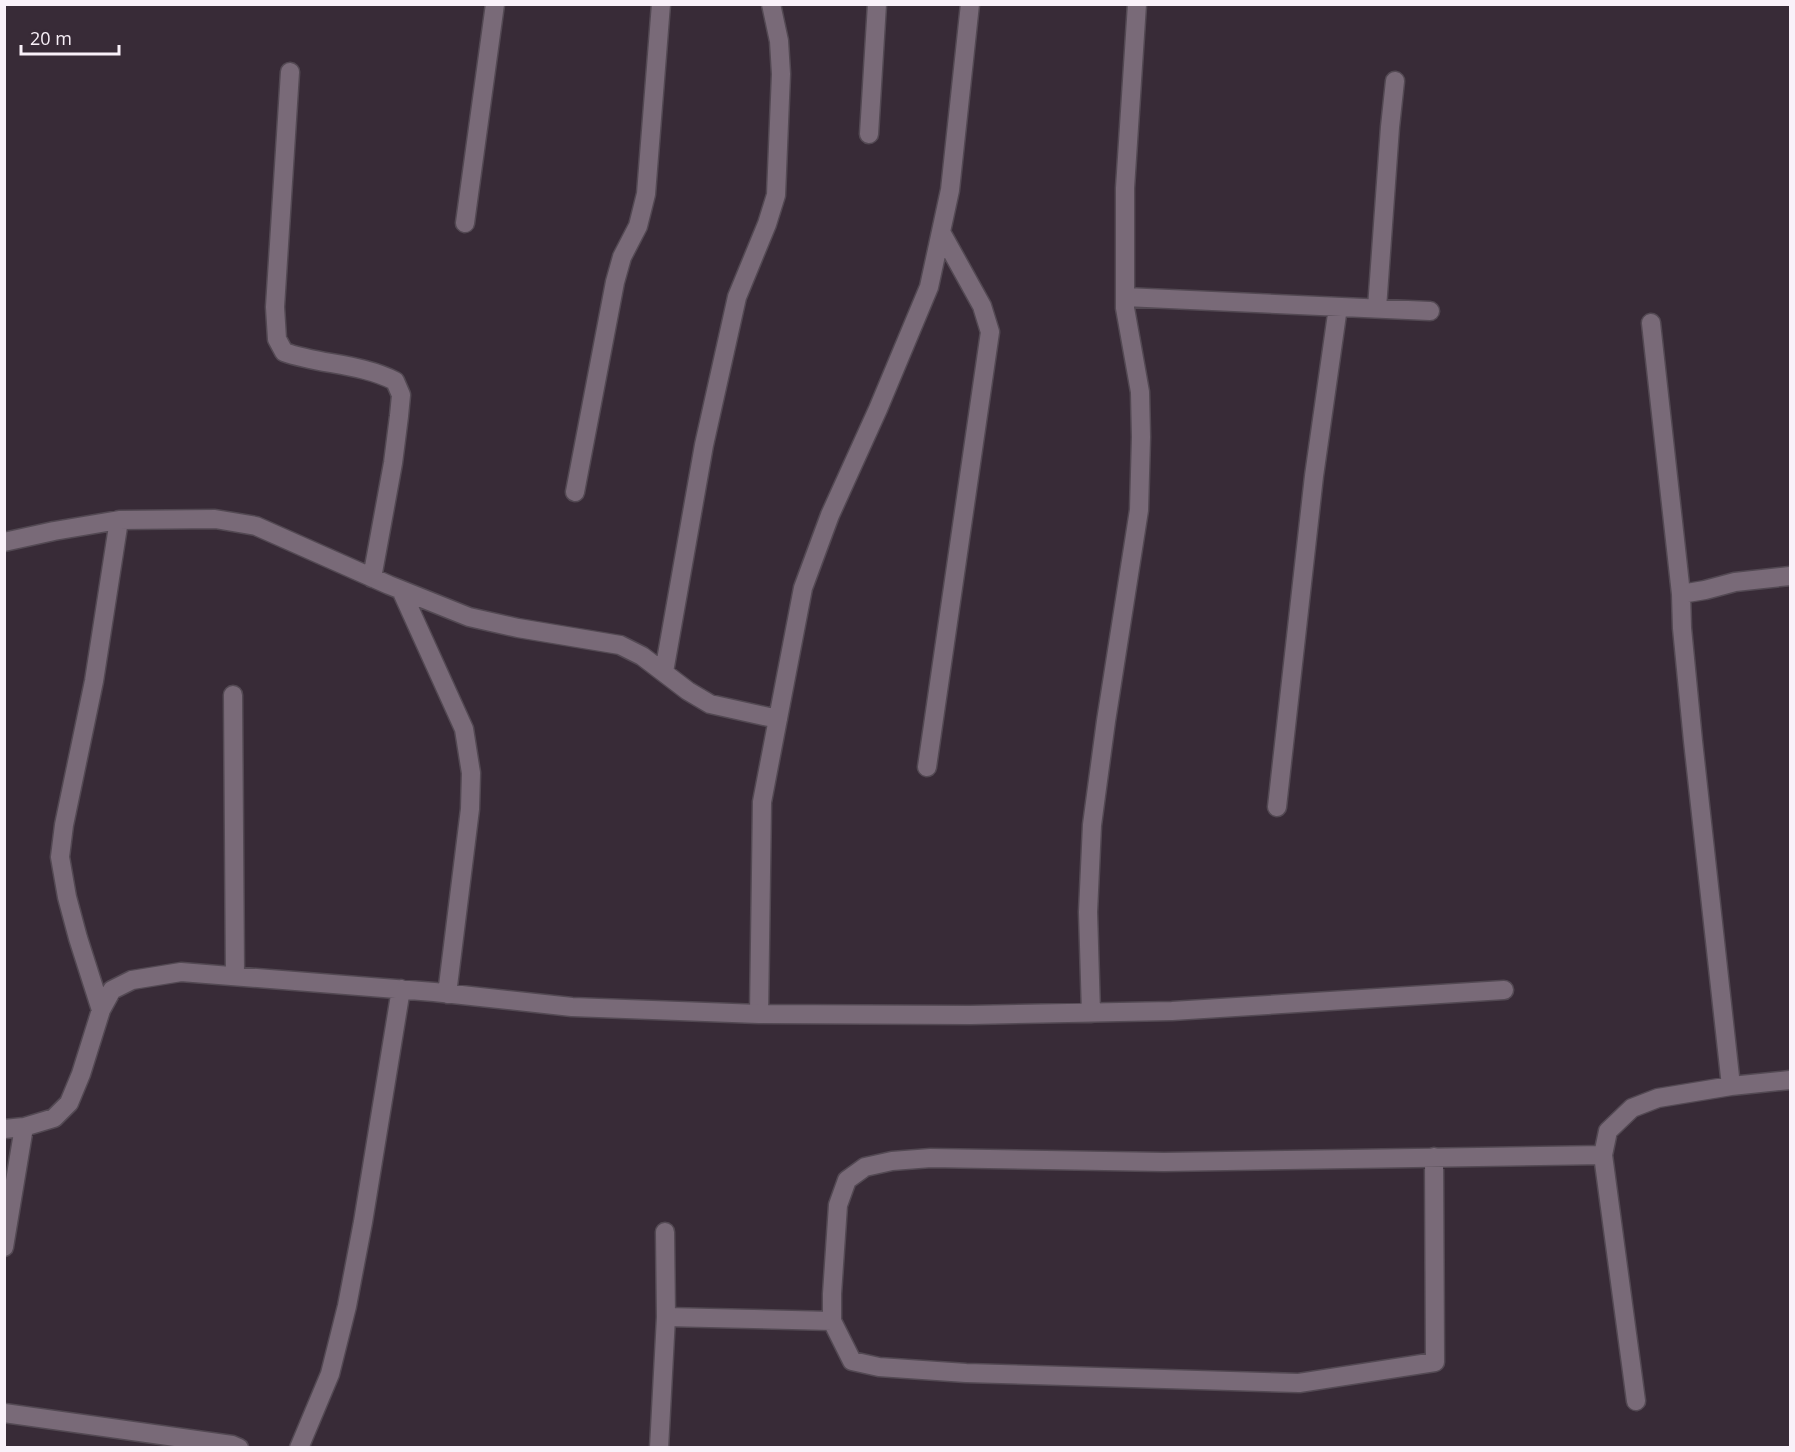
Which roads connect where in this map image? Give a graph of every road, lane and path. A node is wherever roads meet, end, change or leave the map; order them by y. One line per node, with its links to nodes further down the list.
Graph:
1 (495, 4): 10 (street)
2 (661, 4): 17 (street)
3 (771, 4): 24 (street)
4 (876, 4): 9 (street)
5 (969, 4): 11 (street)
6 (1137, 4): 12 (street)
7 (290, 72): 21 (street)
8 (1395, 81): 14 (street)
9 (869, 134)
10 (465, 223)
11 (941, 232): 26 (street); 27 (street)
12 (1125, 297): 13 (street); 34 (street)
13 (1338, 307): 14 (street); 28 (street)
14 (1377, 308): 15 (street)
15 (1430, 311)
16 (1651, 323): 23 (street)
17 (575, 492)
18 (119, 520): 19 (street); 21 (street); 33 (street)
19 (4, 542)
20 (1791, 576): 23 (street)
21 (372, 578): 22 (street)
22 (401, 590): 24 (street); 32 (street)
23 (1681, 594): 37 (street)
24 (664, 672): 26 (street)
25 (233, 695): 29 (street)
26 (778, 719): 35 (street)
27 (927, 767)
28 (1277, 807)
29 (236, 976): 30 (street); 33 (street)
30 (401, 990): 32 (street); 49 (street)
31 (1504, 990): 34 (street)
32 (447, 994): 35 (street)
33 (101, 1011): 38 (street)
34 (1091, 1013): 35 (street)
35 (759, 1014)
36 (1791, 1080): 37 (street)
37 (1731, 1086): 40 (street)
38 (24, 1127): 39 (street); 43 (street)
39 (4, 1129)
40 (1603, 1155): 41 (street); 46 (street)
41 (1434, 1157): 45 (street); 45 (street)
42 (665, 1232): 44 (street)
43 (4, 1247)
44 (666, 1317): 45 (street); 50 (street)
45 (832, 1321)
46 (1636, 1401)
47 (4, 1413): 48 (street)
48 (239, 1448)
49 (299, 1448)
50 (659, 1448)

